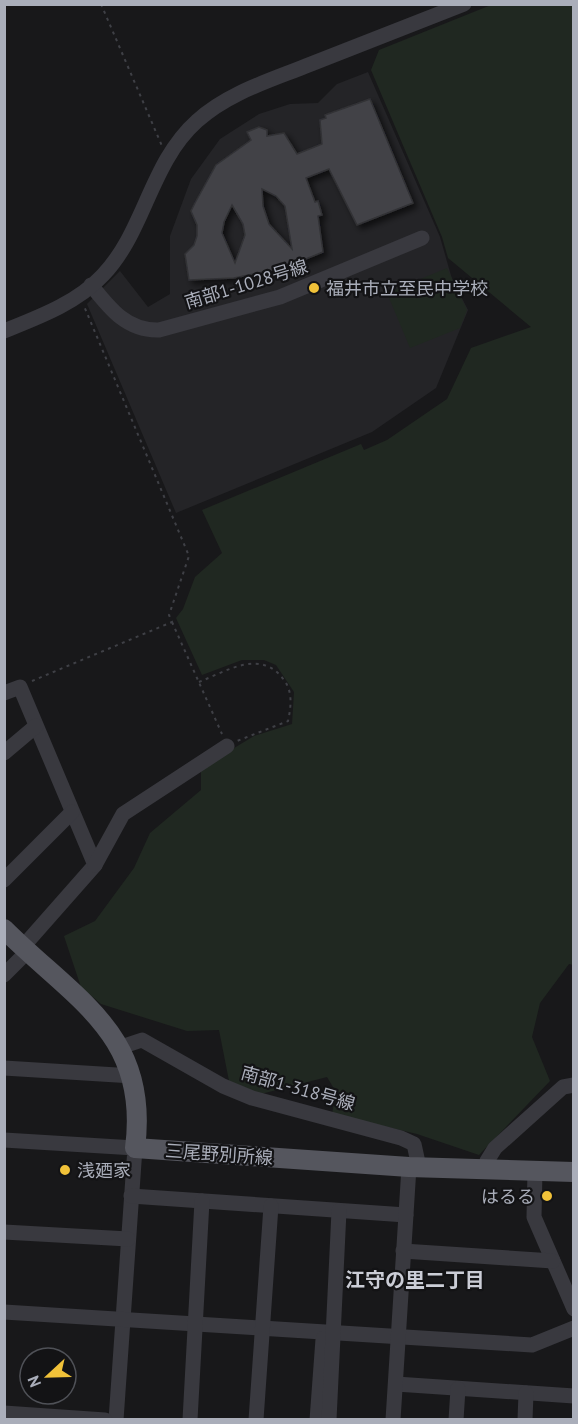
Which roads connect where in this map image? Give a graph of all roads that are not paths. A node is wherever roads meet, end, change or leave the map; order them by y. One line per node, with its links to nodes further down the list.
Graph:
1 (464, 4): 3 (street)
2 (423, 238): 3 (street, 南部1-1028号線)
3 (91, 285): 4 (street)
4 (4, 331)
5 (4, 693): 6 (street)
6 (36, 726): 8 (street); 9 (street)
7 (227, 746): 10 (street)
8 (4, 753)
9 (72, 812): 10 (street); 11 (street)
10 (95, 865): 13 (street)
11 (4, 880)
12 (4, 929): 13 (main road)
13 (25, 950): 14 (street); 15 (main road)
14 (4, 975)
15 (121, 1047): 17 (main road); 21 (street, 南部1-318号線)
16 (4, 1068): 17 (street)
17 (133, 1076): 20 (main road)
18 (573, 1085): 22 (street)
19 (4, 1140): 20 (street)
20 (135, 1148): 21 (main road, 三尾野別所線); 25 (street)
21 (414, 1167): 22 (main road, 三尾野別所線); 29 (street)
22 (485, 1170): 23 (main road, 三尾野別所線)
23 (534, 1171): 24 (main road, 三尾野別所線); 33 (street)
24 (573, 1172)
25 (131, 1196): 26 (street); 31 (street)
26 (202, 1201): 27 (street); 37 (street)
27 (271, 1206): 28 (street); 39 (street)
28 (339, 1211): 29 (street); 40 (street)
29 (406, 1215): 32 (street)
30 (4, 1232): 31 (street)
31 (128, 1239): 36 (street)
32 (403, 1251): 33 (street); 41 (street)
33 (553, 1260): 34 (street)
34 (573, 1309)
35 (4, 1312): 36 (street)
36 (123, 1320): 37 (street); 48 (street)
37 (195, 1324): 39 (street); 49 (street)
38 (573, 1328): 41 (street)
39 (263, 1329): 40 (street); 50 (street)
40 (331, 1333): 41 (street); 51 (street); 52 (street)
41 (398, 1339): 42 (street)
42 (396, 1384): 43 (street); 53 (street)
43 (458, 1389): 44 (street); 54 (street)
44 (526, 1393): 45 (street); 55 (street)
45 (573, 1396)
46 (4, 1413): 47 (street)
47 (105, 1419)
48 (116, 1419)
49 (190, 1419)
50 (256, 1419)
51 (317, 1419)
52 (329, 1419)
53 (393, 1419)
54 (456, 1419)
55 (525, 1419)

